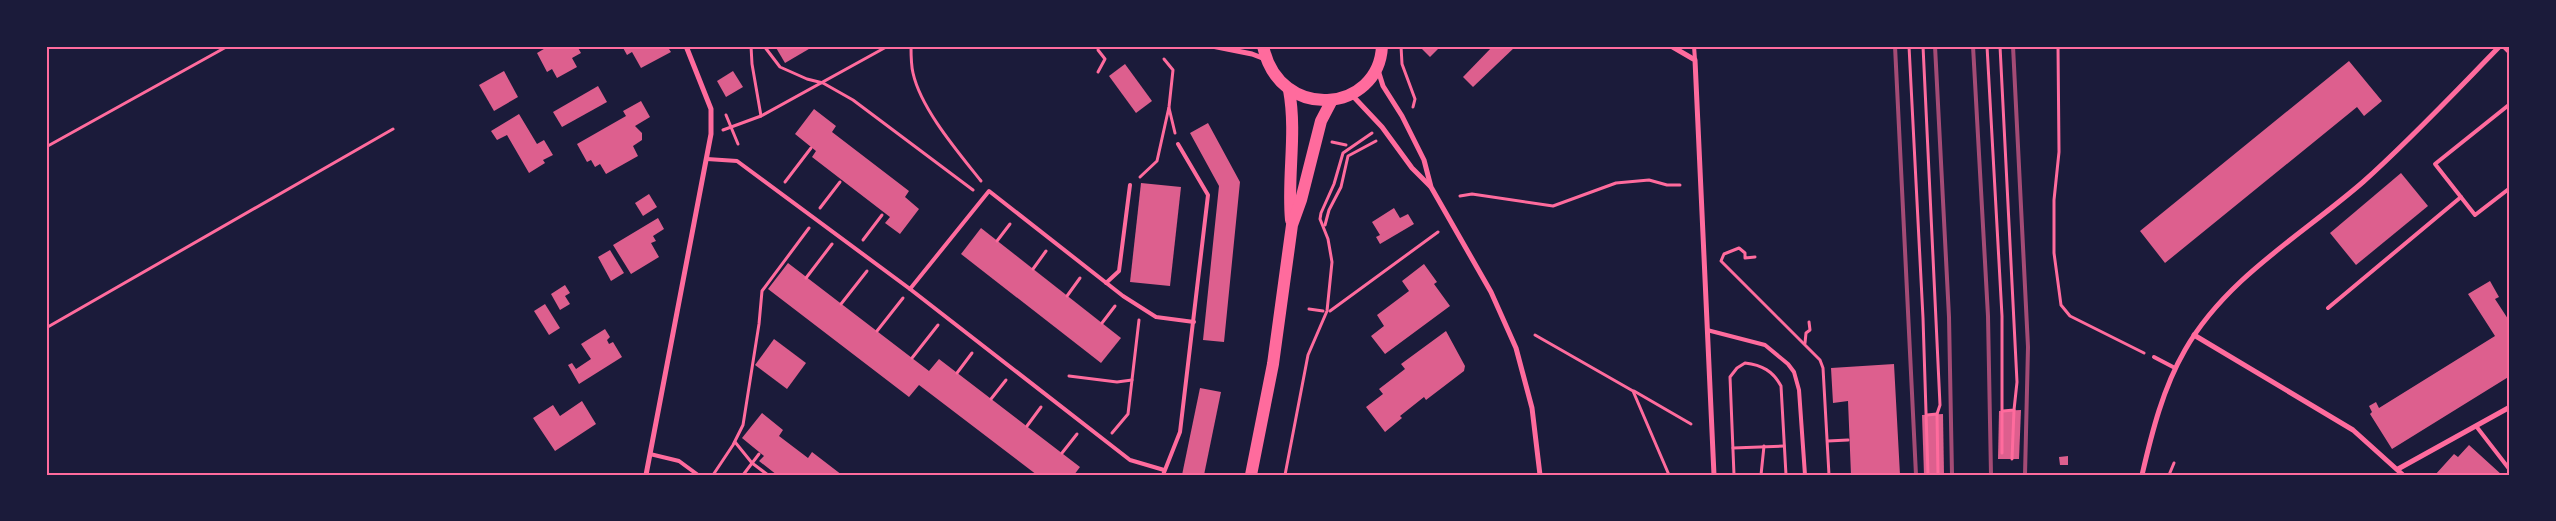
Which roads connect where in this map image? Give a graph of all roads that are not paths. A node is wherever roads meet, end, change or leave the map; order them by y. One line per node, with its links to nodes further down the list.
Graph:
1 (686, 46): 17 (street)
2 (1212, 46): 9 (street)
3 (1263, 46): 9 (main road)
4 (1382, 46): 11 (main road)
5 (1671, 46): 10 (street)
6 (1694, 46): 10 (lane)
7 (2502, 46): 8 (lane); 28 (street)
8 (2510, 53)
9 (1266, 59): 12 (main road)
10 (1695, 60): 27 (street)
11 (1376, 67): 13 (main road); 19 (street)
12 (1289, 90): 14 (main road); 22 (main road)
13 (1351, 94): 14 (main road); 19 (street)
14 (1332, 100): 22 (main road)
15 (2510, 104): 21 (lane)
16 (1178, 144): 26 (lane)
17 (707, 159): 24 (lane); 33 (street)
18 (1130, 185): 23 (lane)
19 (1431, 187): 40 (street)
20 (2510, 188): 21 (lane)
21 (2461, 197): 25 (lane)
22 (1292, 225): 39 (main road)
23 (1106, 283): 24 (lane); 26 (lane)
24 (910, 289): 36 (lane)
25 (2328, 308)
26 (1194, 322): 36 (lane)
27 (1707, 330): 41 (street); 42 (lane)
28 (2194, 335): 30 (street); 34 (street)
29 (2154, 357): 30 (lane)
30 (2176, 368): 43 (street)
31 (2510, 407): 32 (street)
32 (2476, 426): 34 (street); 35 (lane)
33 (650, 454): 37 (street); 38 (lane)
34 (2398, 469): 44 (street)
35 (2510, 470)
36 (1164, 472)
37 (646, 475)
38 (698, 475)
39 (1251, 475)
40 (1540, 475)
41 (1714, 475)
42 (1805, 475)
43 (2142, 475)
44 (2404, 475)

